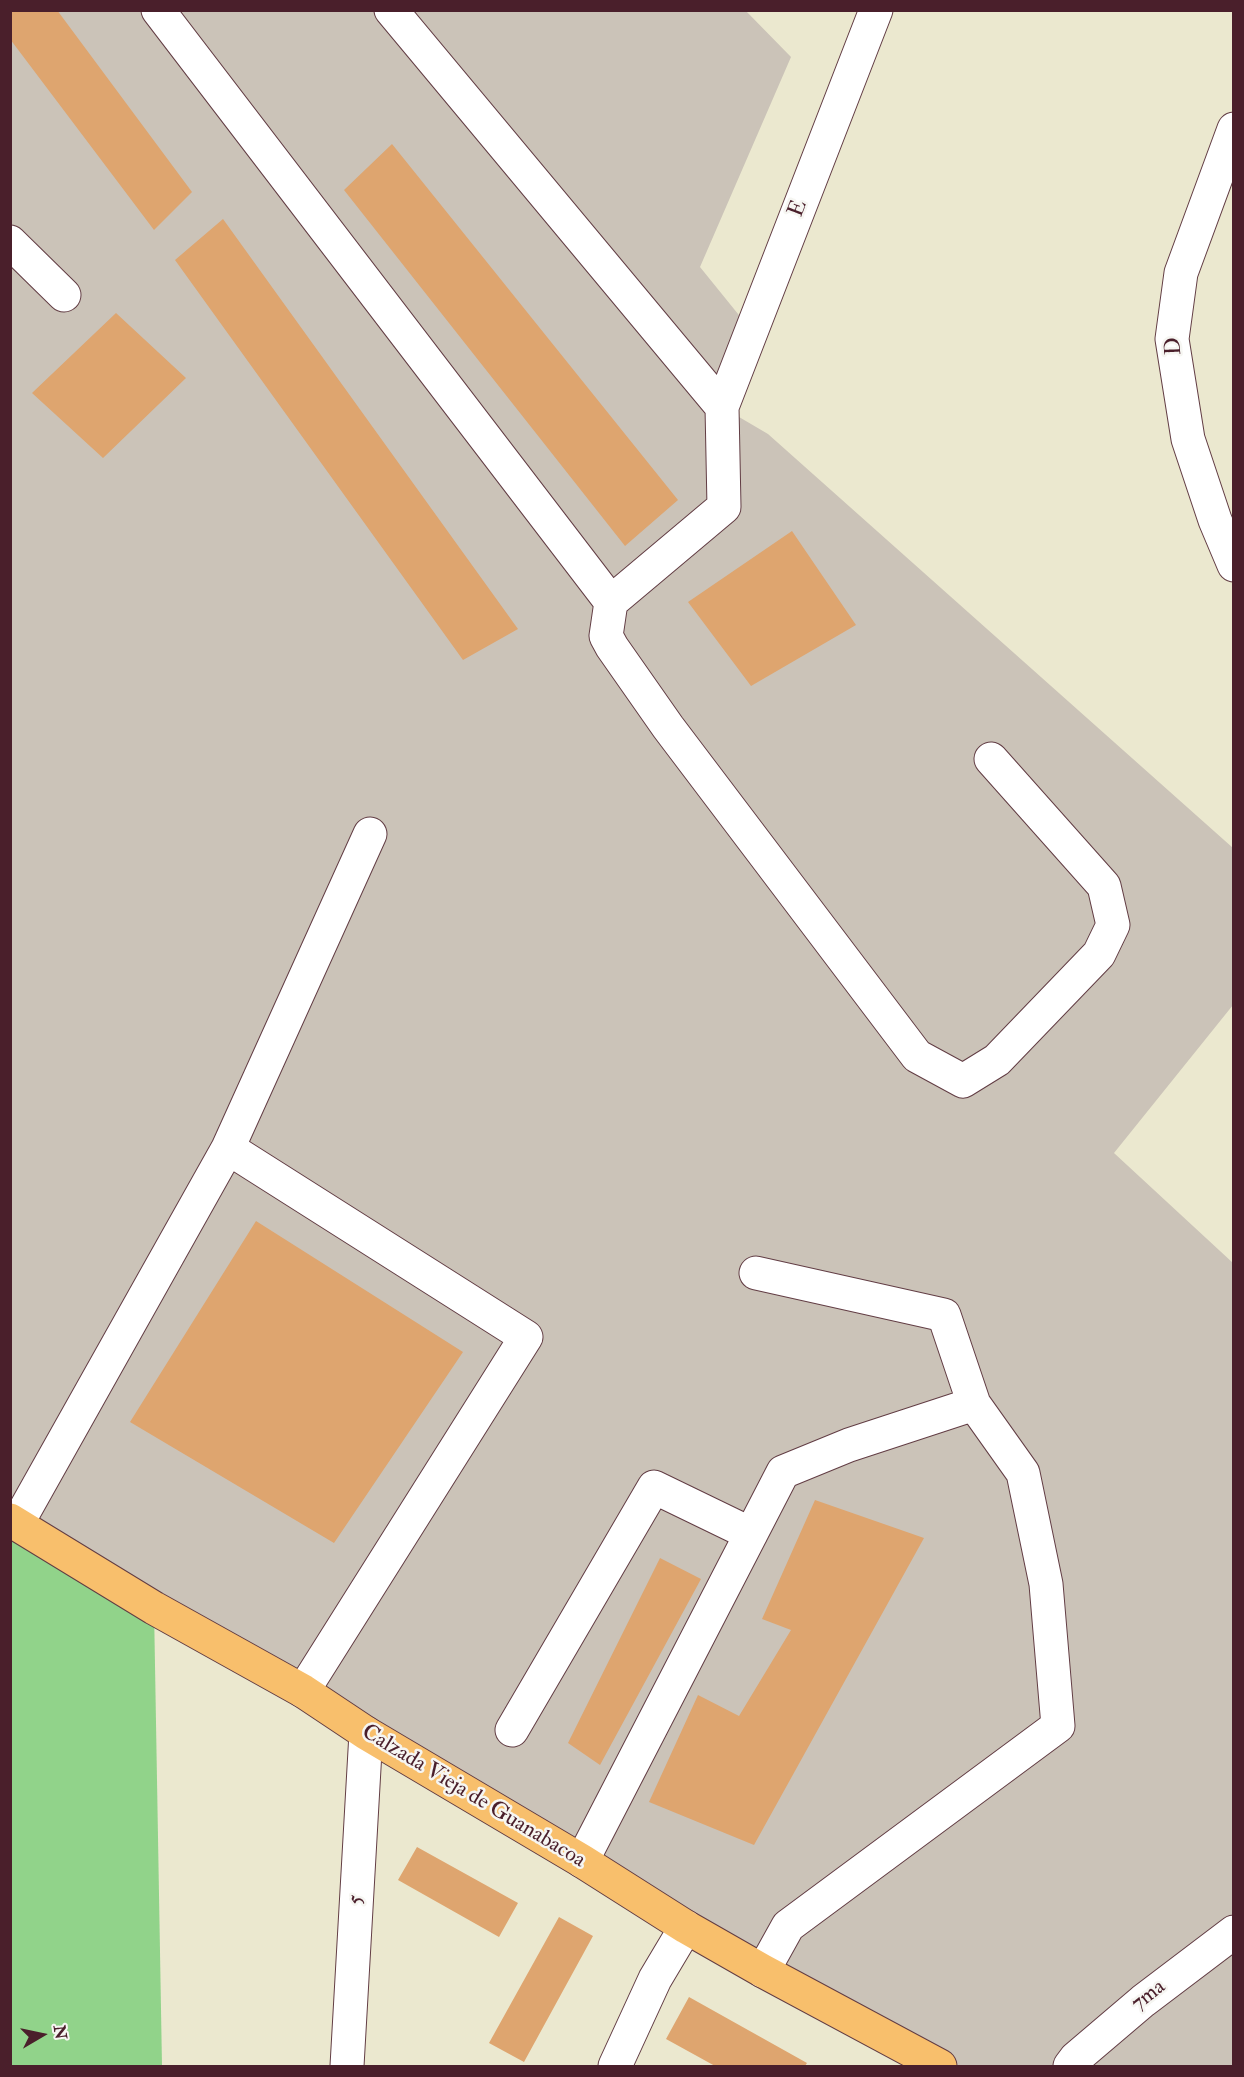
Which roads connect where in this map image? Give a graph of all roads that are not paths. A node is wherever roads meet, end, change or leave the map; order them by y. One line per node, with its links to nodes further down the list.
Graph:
1 (158, 10): 9 (street)
2 (391, 10): 7 (street)
3 (876, 10): 7 (street, E)
4 (1233, 129): 8 (street, D)
5 (14, 253): 6 (street)
6 (64, 295)
7 (722, 407): 9 (street)
8 (1233, 565)
9 (611, 602): 10 (street)
10 (991, 759)
11 (370, 834): 12 (street)
12 (228, 1148): 15 (street); 17 (street)
13 (756, 1273): 14 (street)
14 (974, 1404): 16 (street); 23 (street)
15 (14, 1522): 17 (main road, Calzada Vieja de Guanabacoa)
16 (751, 1534): 18 (street); 20 (street)
17 (303, 1691): 19 (main road, Calzada Vieja de Guanabacoa)
18 (512, 1730)
19 (366, 1733): 20 (main road, Calzada Vieja de Guanabacoa); 24 (street, 5)
20 (582, 1861): 21 (main road, Calzada Vieja de Guanabacoa)
21 (686, 1927): 23 (main road, Calzada Vieja de Guanabacoa); 25 (street)
22 (1233, 1932): 27 (street, 7ma)
23 (764, 1971): 26 (main road, Calzada Vieja de Guanabacoa)
24 (347, 2067)
25 (615, 2067)
26 (940, 2067)
27 (1070, 2067)

